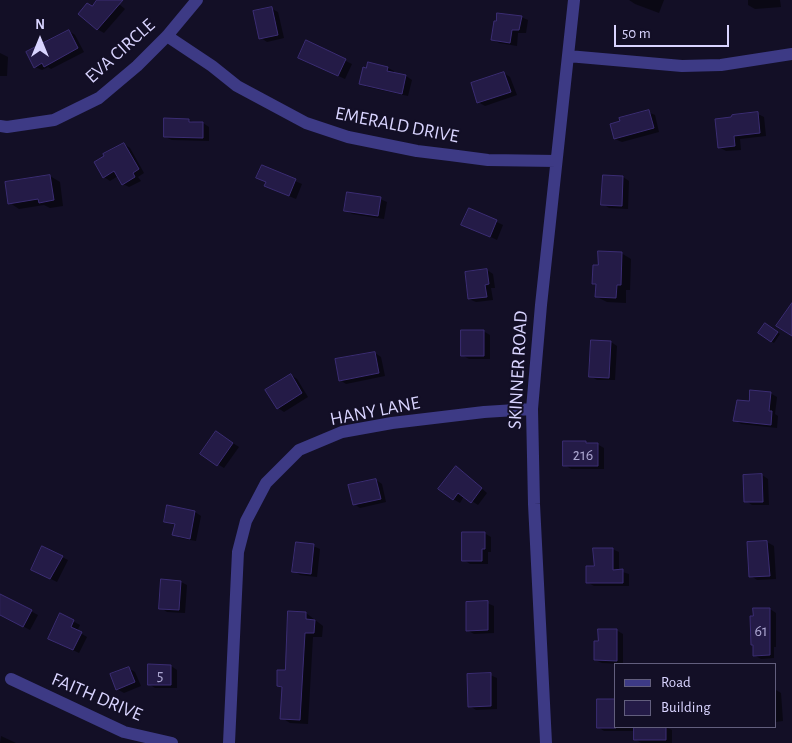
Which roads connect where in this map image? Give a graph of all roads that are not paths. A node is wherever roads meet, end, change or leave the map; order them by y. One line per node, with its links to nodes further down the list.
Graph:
1 (197, 0): 3 (street, EVA CIRCLE)
2 (574, 0): 5 (street, SKINNER ROAD)
3 (167, 36): 6 (street, EVA CIRCLE); 7 (street, EMERALD DRIVE)
4 (792, 54): 5 (street)
5 (568, 56): 7 (street, SKINNER ROAD)
6 (0, 126)
7 (556, 162): 8 (street, SKINNER ROAD)
8 (532, 409): 11 (street, HANY LANE); 12 (street, SKINNER ROAD)
9 (11, 679): 10 (street, FAITH DRIVE)
10 (172, 743)
11 (229, 743)
12 (546, 743)

